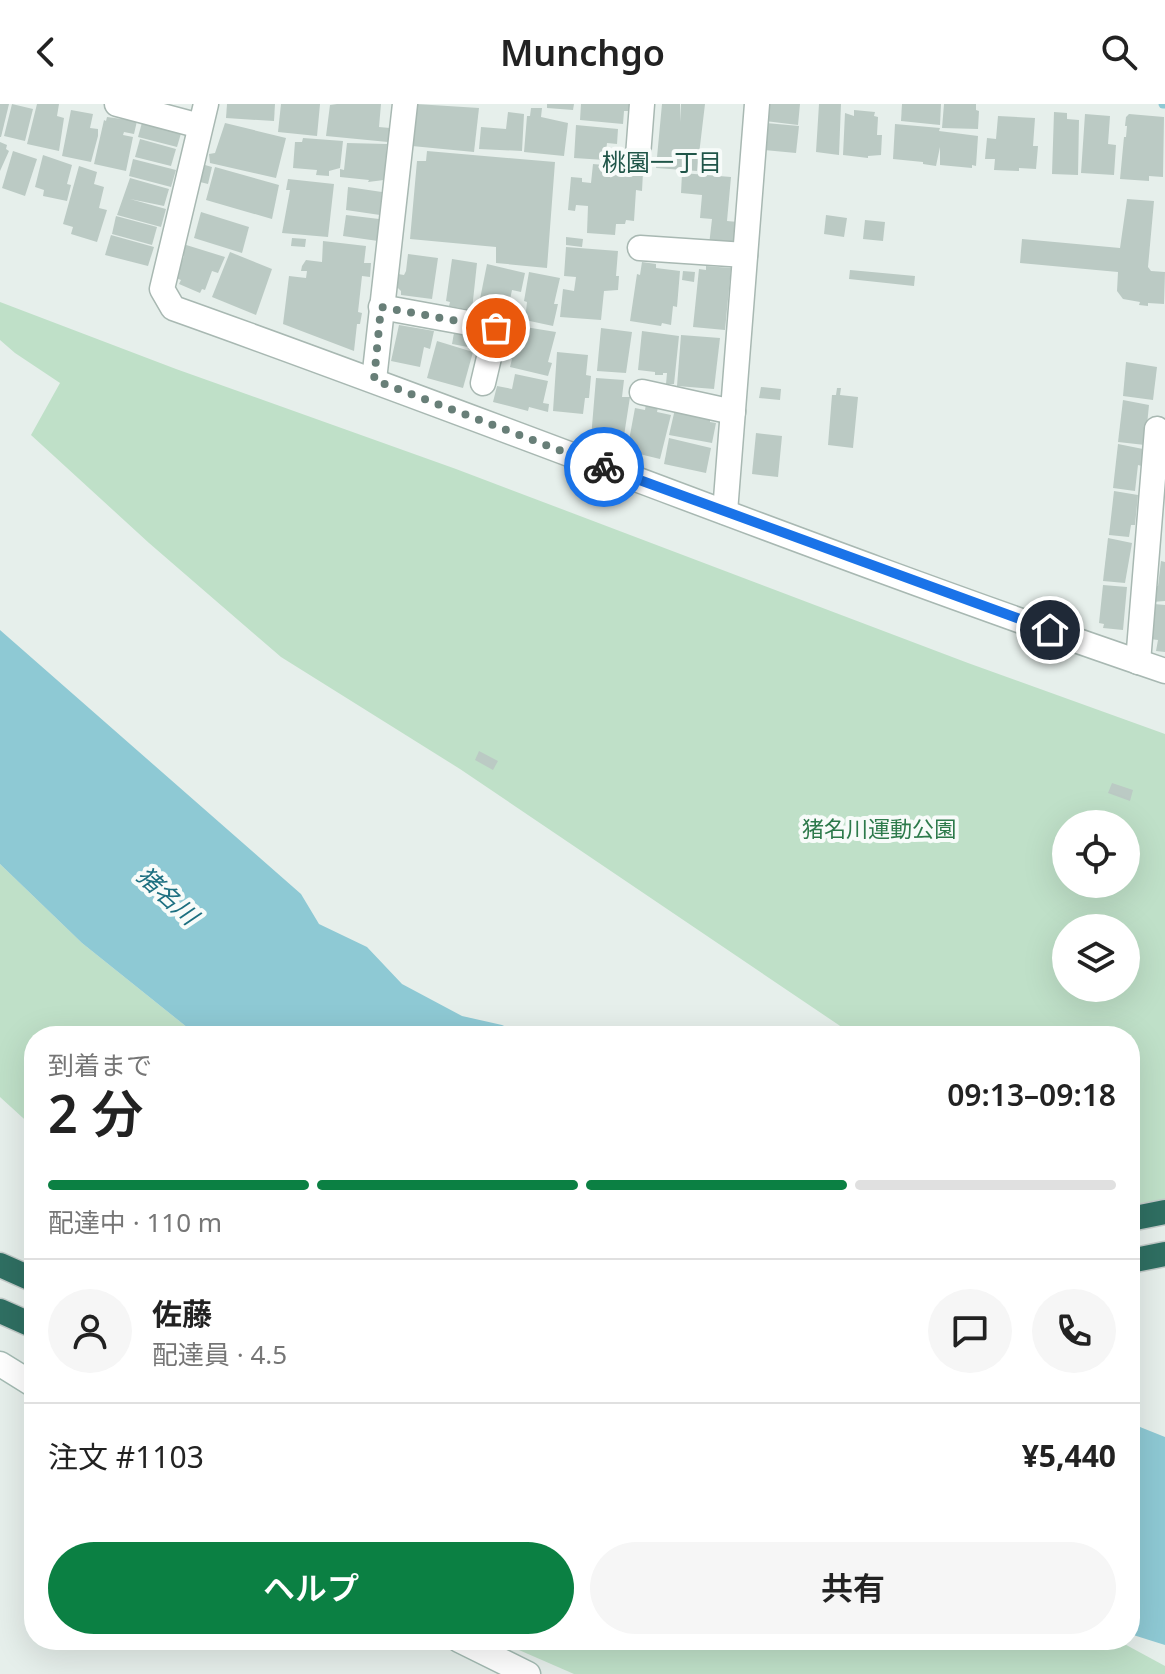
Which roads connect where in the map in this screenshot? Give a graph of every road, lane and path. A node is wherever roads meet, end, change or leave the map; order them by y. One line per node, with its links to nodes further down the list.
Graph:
1 (117, 104): 5 (street)
2 (405, 104): 9 (street)
3 (642, 104): 6 (street)
4 (757, 104): 8 (street)
5 (203, 115): 10 (street)
6 (638, 156)
7 (640, 248): 8 (street)
8 (745, 255): 13 (street)
9 (381, 307): 10 (street); 11 (street)
10 (374, 380): 15 (street)
11 (483, 383)
12 (642, 392): 13 (street)
13 (733, 412): 15 (street)
14 (1157, 429): 16 (street)
15 (725, 512): 16 (street)
16 (1138, 662): 17 (street)
17 (1165, 671)
18 (1165, 1212): 19 (highway)
19 (1140, 1217)
20 (1165, 1254): 21 (highway)
21 (1140, 1259)
22 (0, 1265): 23 (highway)
23 (24, 1276)
24 (0, 1311): 25 (highway)
25 (24, 1322)
26 (0, 1364): 27 (street)
27 (24, 1379)
28 (479, 1650): 29 (street)
29 (528, 1674)

